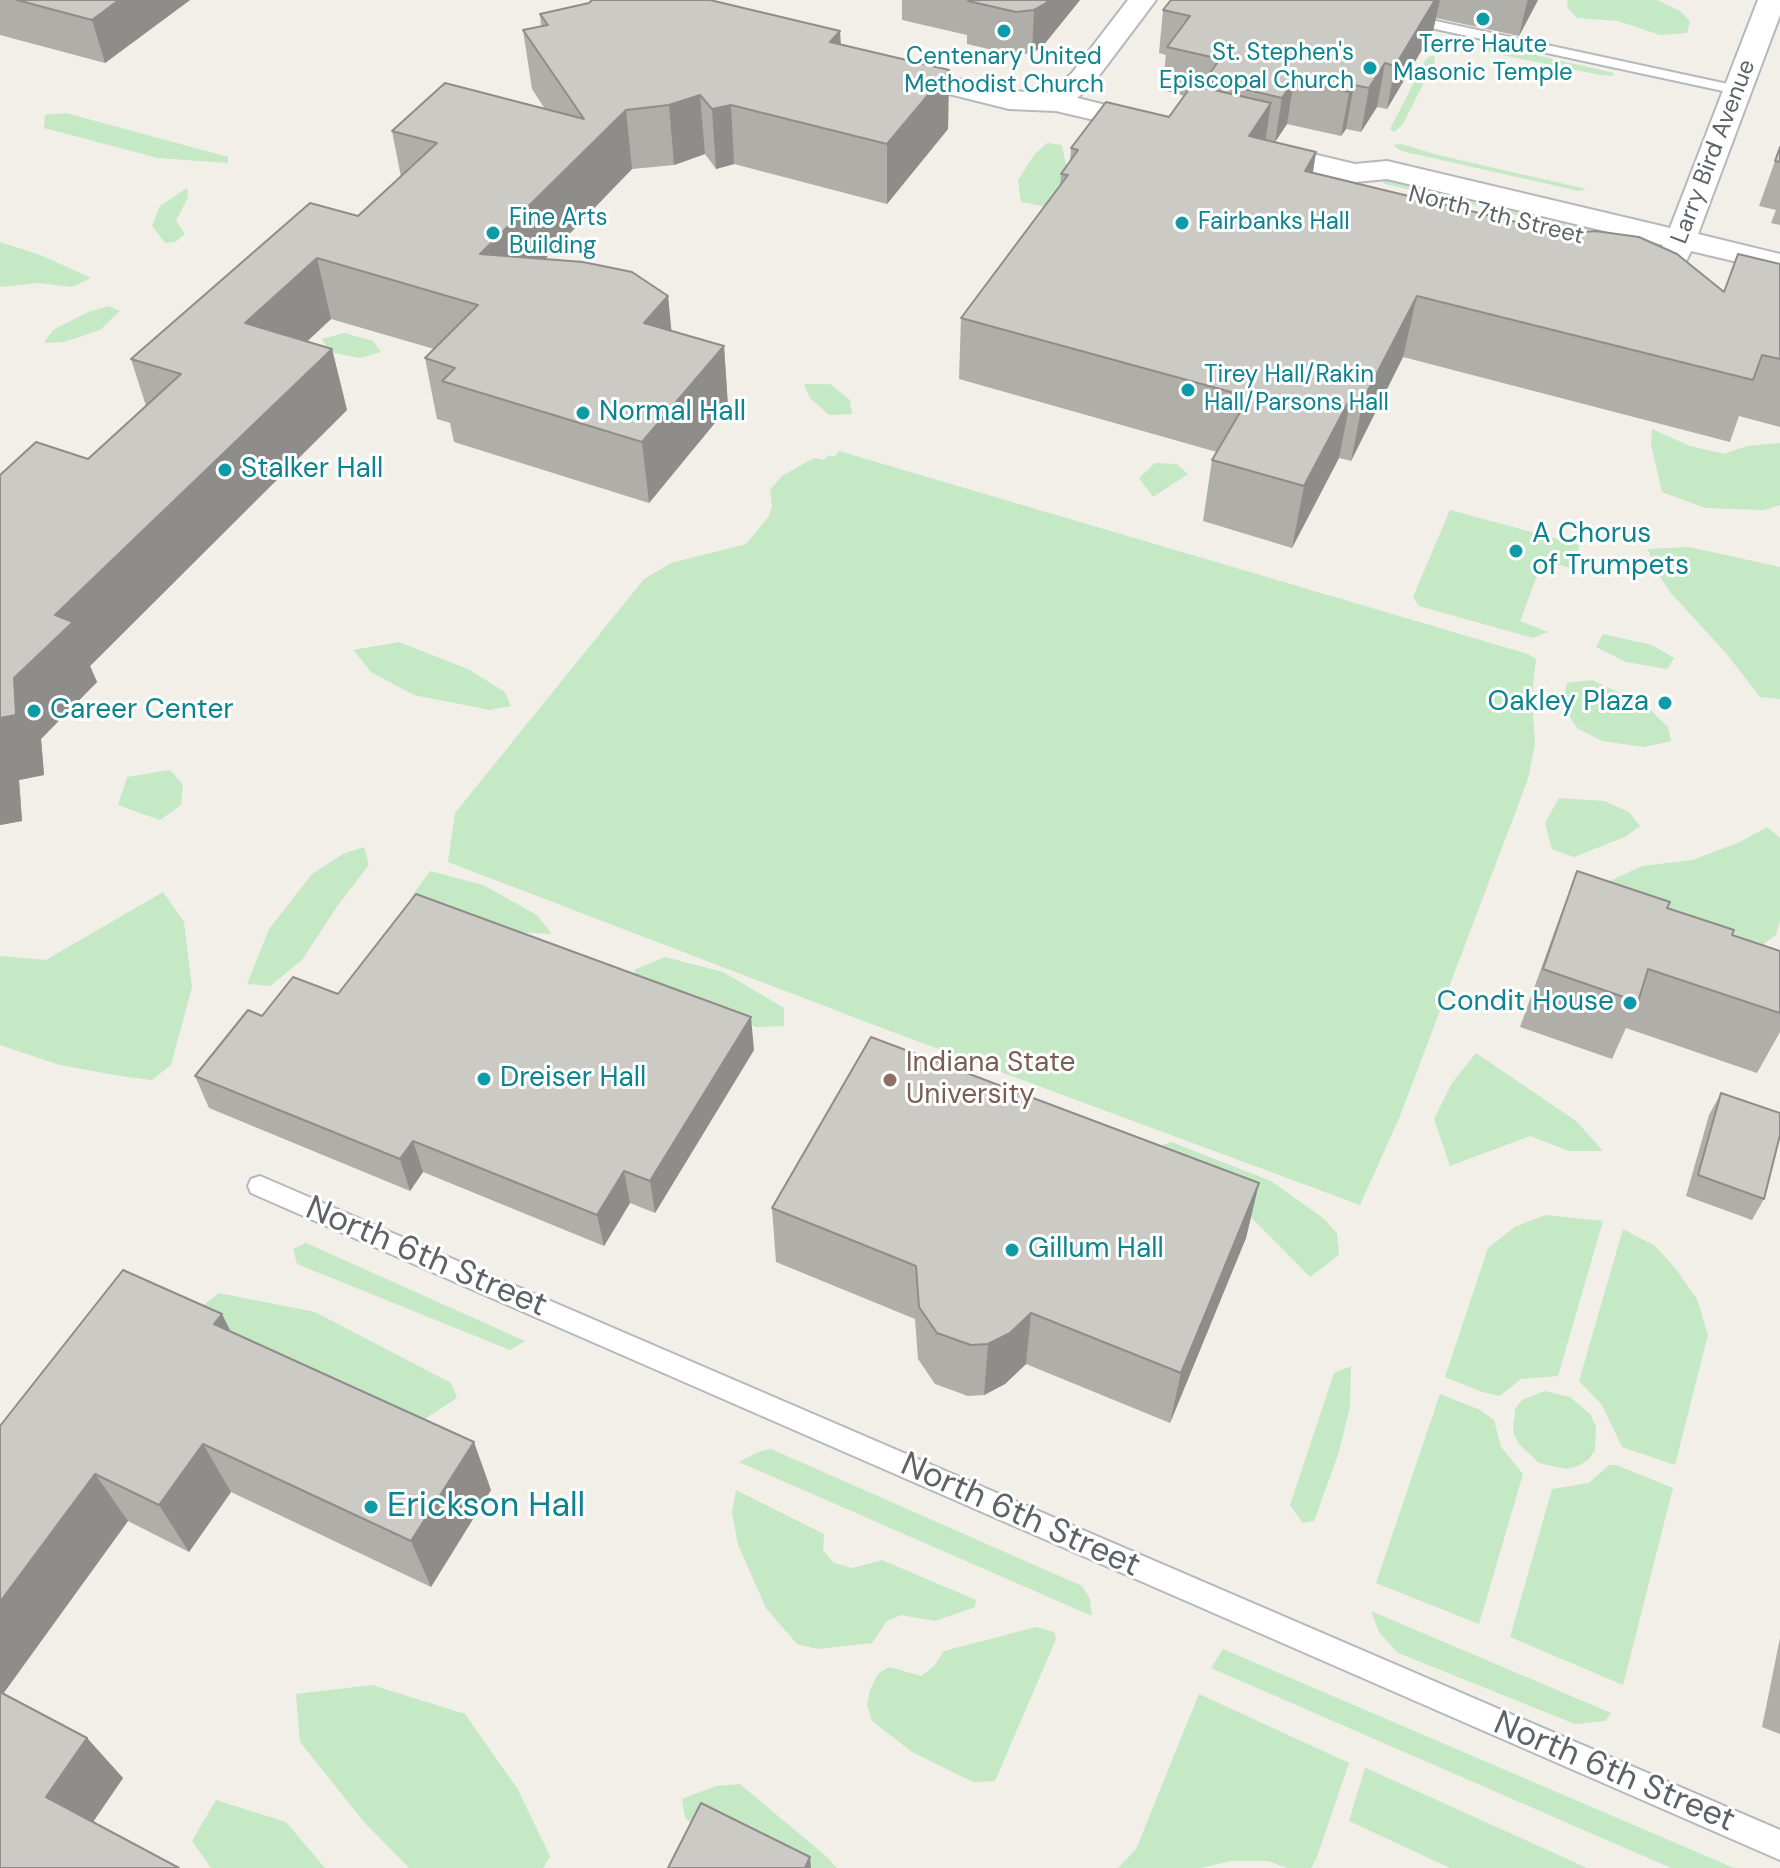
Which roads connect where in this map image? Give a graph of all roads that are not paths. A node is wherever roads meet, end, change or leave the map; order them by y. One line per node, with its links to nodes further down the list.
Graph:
1 (1142, 0): 6 (street)
2 (1772, 0): 5 (street, Larry Bird Avenue)
3 (1398, 17): 5 (lane)
4 (872, 60): 6 (street)
5 (1737, 90): 9 (street, Larry Bird Avenue)
6 (1056, 102): 7 (street)
7 (1186, 133)
8 (1232, 144): 9 (street, North 7th Street)
9 (1677, 249): 10 (street, North 7th Street); 11 (street, North 7th Street)
10 (1780, 263)
11 (1780, 285)
12 (260, 1186): 13 (lane, North 6th Street)
13 (1780, 1845)

